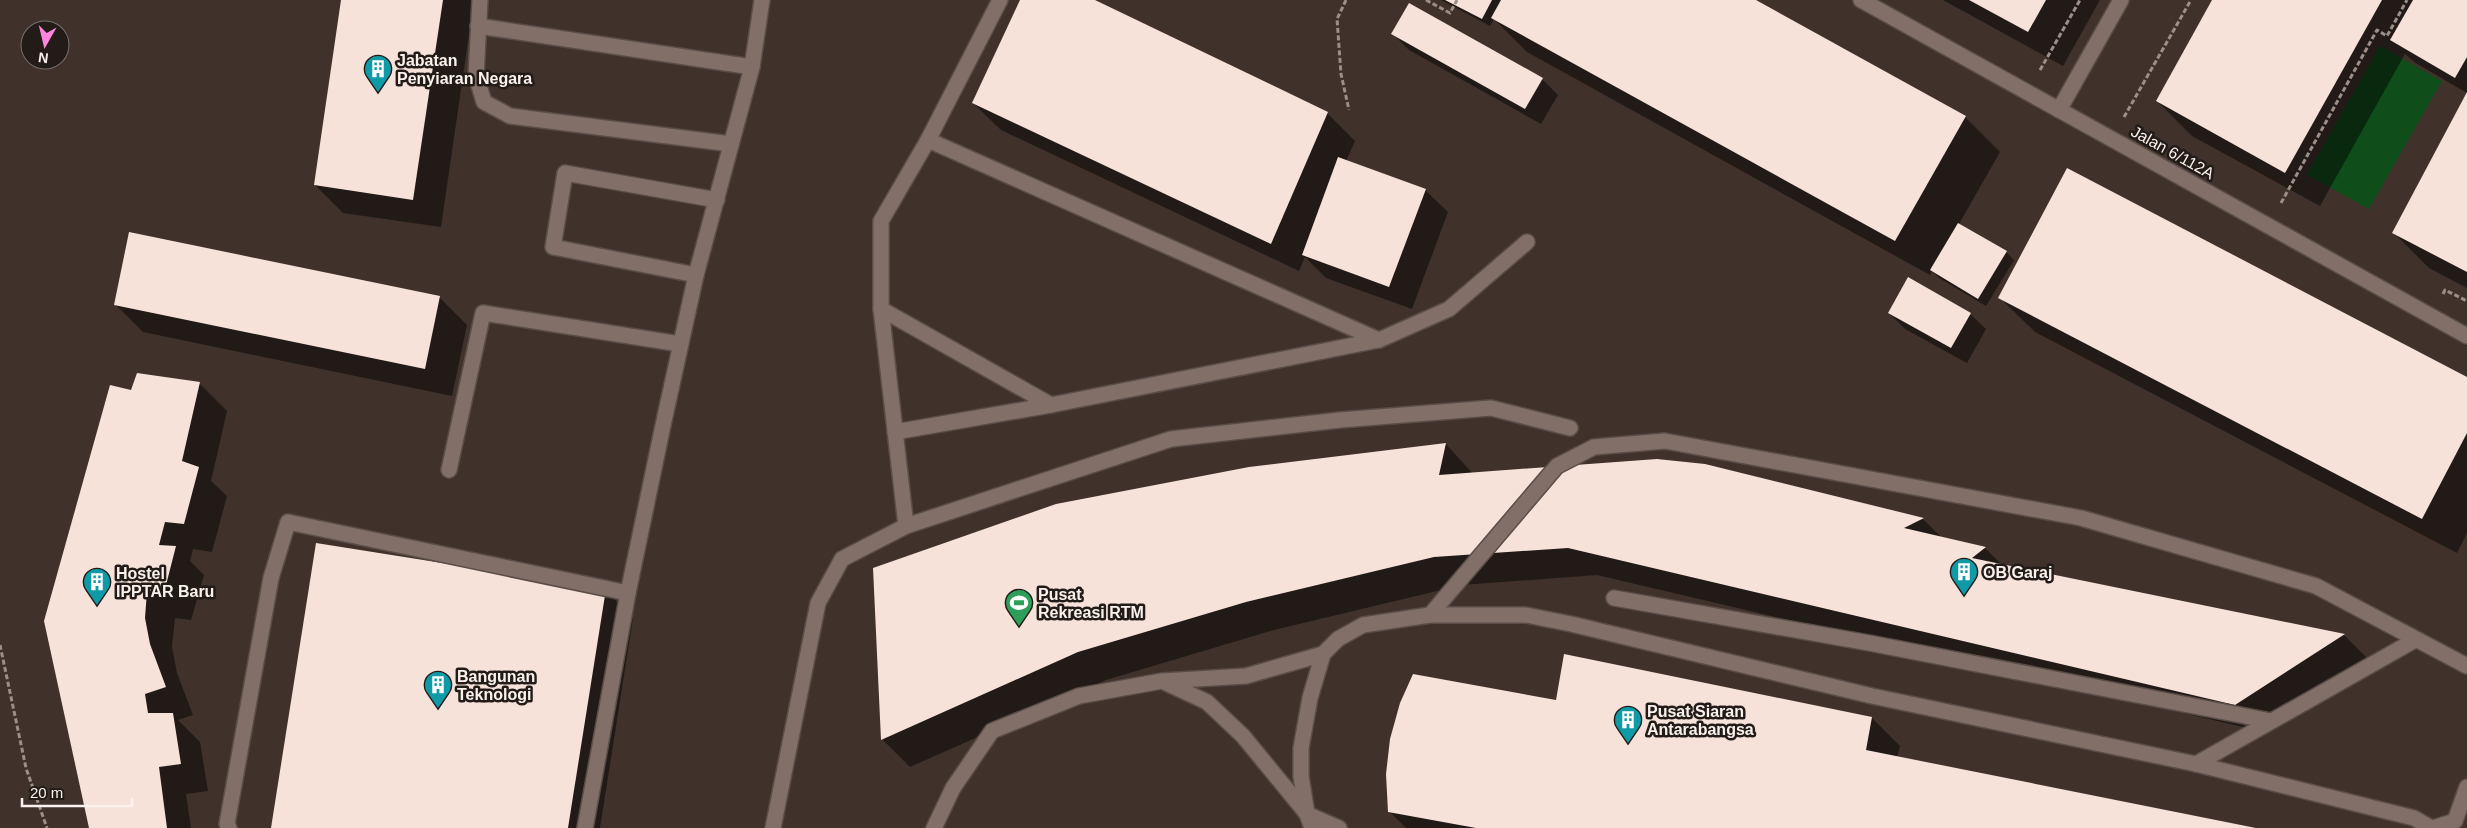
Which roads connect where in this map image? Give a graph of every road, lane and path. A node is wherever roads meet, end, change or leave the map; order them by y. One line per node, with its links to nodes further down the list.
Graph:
1 (480, 0): 12 (street)
2 (762, 0): 13 (street)
3 (1000, 0): 18 (street)
4 (1346, 0): 16 (path)
5 (1426, 0): 6 (path)
6 (1457, 0)
7 (1861, 0): 17 (street, Jalan 6/112A)
8 (2080, 0): 14 (path)
9 (2121, 0): 17 (street)
10 (2191, 0): 15 (path)
11 (2407, 0): 21 (path)
12 (478, 26): 13 (street); 19 (street)
13 (752, 67): 19 (street)
14 (2042, 68)
15 (2135, 98)
16 (1349, 110)
17 (2059, 110): 21 (street, Jalan 6/112A)
18 (928, 140): 24 (street); 26 (street)
19 (731, 144): 20 (street)
20 (717, 200): 23 (street); 23 (street)
21 (2268, 226): 25 (street, Jalan 6/112A)
22 (1527, 242): 26 (street)
23 (696, 275): 27 (street)
24 (881, 309): 28 (street); 30 (street)
25 (2467, 336)
26 (1379, 340): 28 (street)
27 (680, 344): 31 (street); 33 (street)
28 (1051, 405): 30 (street)
29 (1570, 428): 32 (street)
30 (895, 432): 32 (street)
31 (449, 470)
32 (906, 526): 48 (street)
33 (628, 593): 46 (street); 47 (street)
34 (1614, 598): 41 (street)
35 (1430, 615): 36 (street); 38 (street); 42 (street)
36 (2415, 640): 39 (street); 41 (street)
37 (0, 645): 45 (path)
38 (1324, 654): 40 (street); 44 (street)
39 (2467, 666)
40 (1162, 681): 44 (street); 49 (street)
41 (2271, 721): 42 (street)
42 (2196, 764): 51 (street)
43 (2467, 787): 51 (street)
44 (1309, 821): 50 (street)
45 (47, 828)
46 (229, 828)
47 (585, 828)
48 (774, 828)
49 (934, 828)
50 (1339, 828)
51 (2432, 828)

